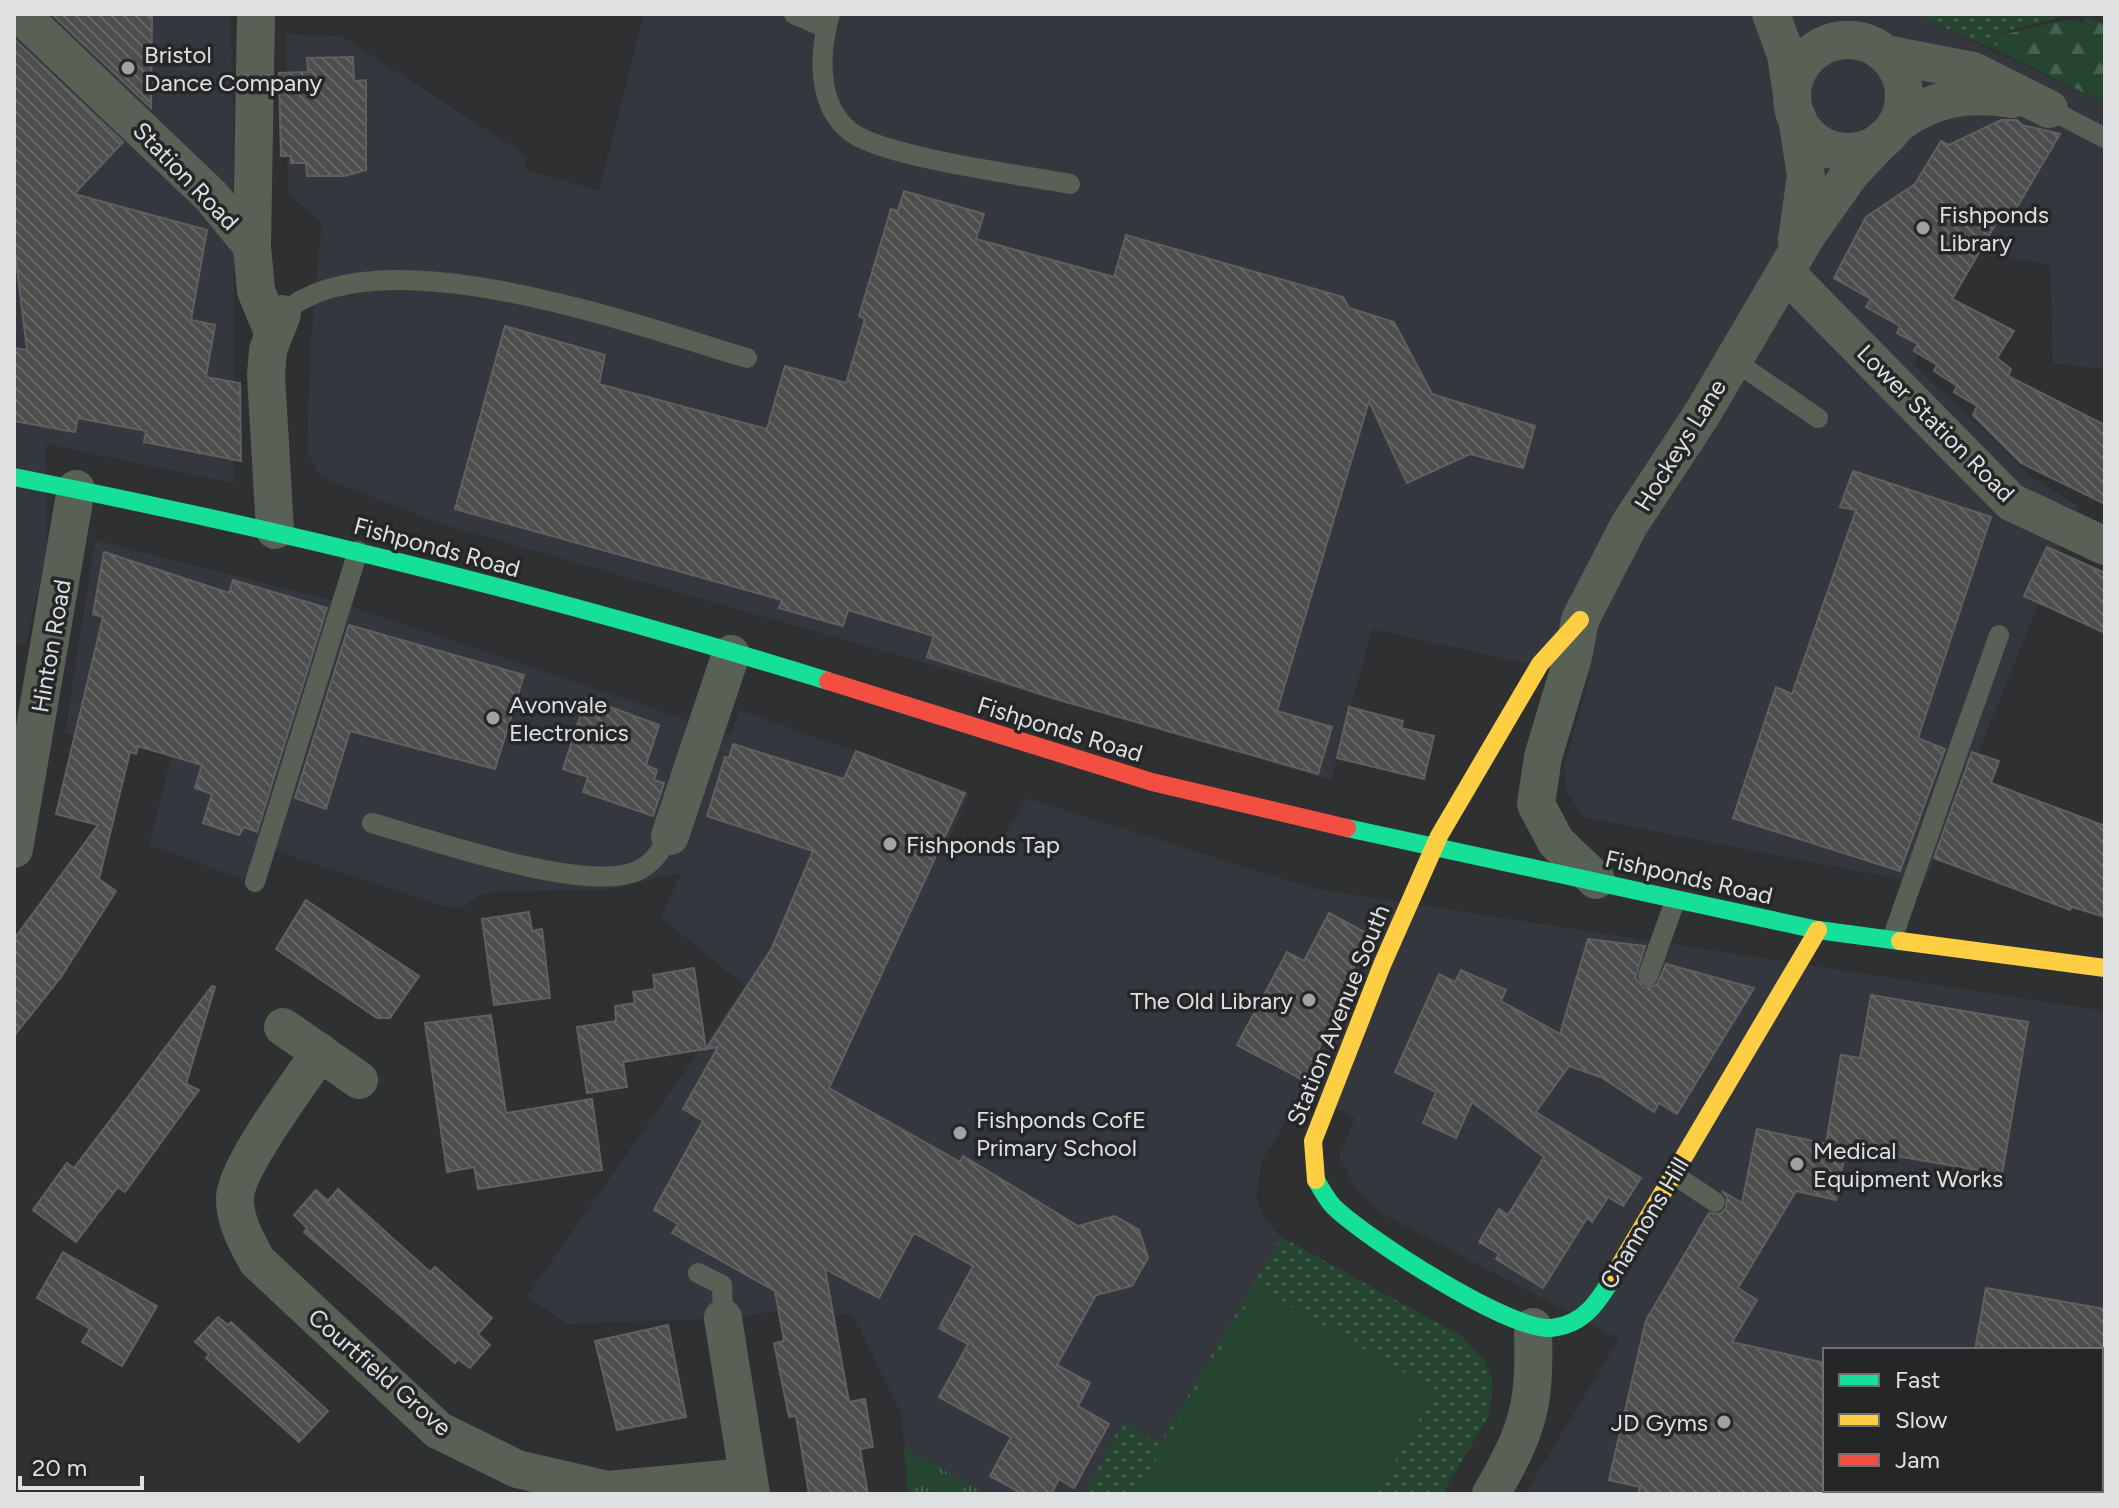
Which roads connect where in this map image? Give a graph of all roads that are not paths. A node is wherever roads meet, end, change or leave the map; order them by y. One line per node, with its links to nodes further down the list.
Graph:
1 (20, 14): 13 (street, Station Road)
2 (256, 14): 13 (street, Station Road)
3 (794, 14): 6 (lane)
4 (1771, 14): 8 (street, Hockeys Lane)
5 (1829, 14): 7 (street)
6 (828, 21): 12 (lane)
7 (1881, 51): 8 (street); 9 (street); 10 (street)
8 (1795, 108): 10 (street, Hockeys Lane); 14 (street, Hockeys Lane)
9 (2049, 109): 10 (street, Hockeys Lane); 11 (lane, Hockeys Lane)
10 (1890, 132): 14 (street, Hockeys Lane)
11 (2105, 138)
12 (1070, 184)
13 (252, 246): 15 (street)
14 (1786, 273): 17 (street, Hockeys Lane); 22 (street, Lower Station Road)
15 (278, 323): 16 (lane); 21 (street)
16 (747, 358)
17 (1733, 360): 18 (lane); 24 (street, Hockeys Lane)
18 (1818, 418)
19 (14, 477): 20 (main road, Fishponds Road)
20 (76, 489): 21 (main road, Fishponds Road); 30 (street, Hinton Road)
21 (275, 530): 23 (main road, Fishponds Road)
22 (2105, 546)
23 (358, 551): 26 (main road, Fishponds Road); 32 (lane)
24 (1580, 620): 29 (main road, Hockeys Lane); 31 (street, Hockeys Lane)
25 (1999, 635): 35 (lane)
26 (731, 654): 28 (street); 29 (main road, Fishponds Road)
27 (372, 823): 28 (lane)
28 (670, 836)
29 (1434, 846): 31 (main road, Fishponds Road); 45 (main road, Station Avenue South)
30 (14, 849)
31 (1596, 880): 33 (main road, Fishponds Road)
32 (255, 882)
33 (1675, 901): 34 (main road, Fishponds Road); 37 (lane)
34 (1818, 930): 35 (main road, Fishponds Road); 41 (main road, Channons Hill)
35 (1892, 939): 36 (main road, Fishponds Road)
36 (2105, 968)
37 (1648, 976)
38 (283, 1027): 39 (street)
39 (320, 1052): 40 (street); 46 (street, Courtfield Grove)
40 (359, 1080)
41 (1673, 1174): 42 (lane); 45 (main road, Channons Hill)
42 (1715, 1202)
43 (698, 1273): 44 (lane)
44 (723, 1318): 46 (street)
45 (1533, 1327): 47 (street)
46 (749, 1486)
47 (1491, 1494)

